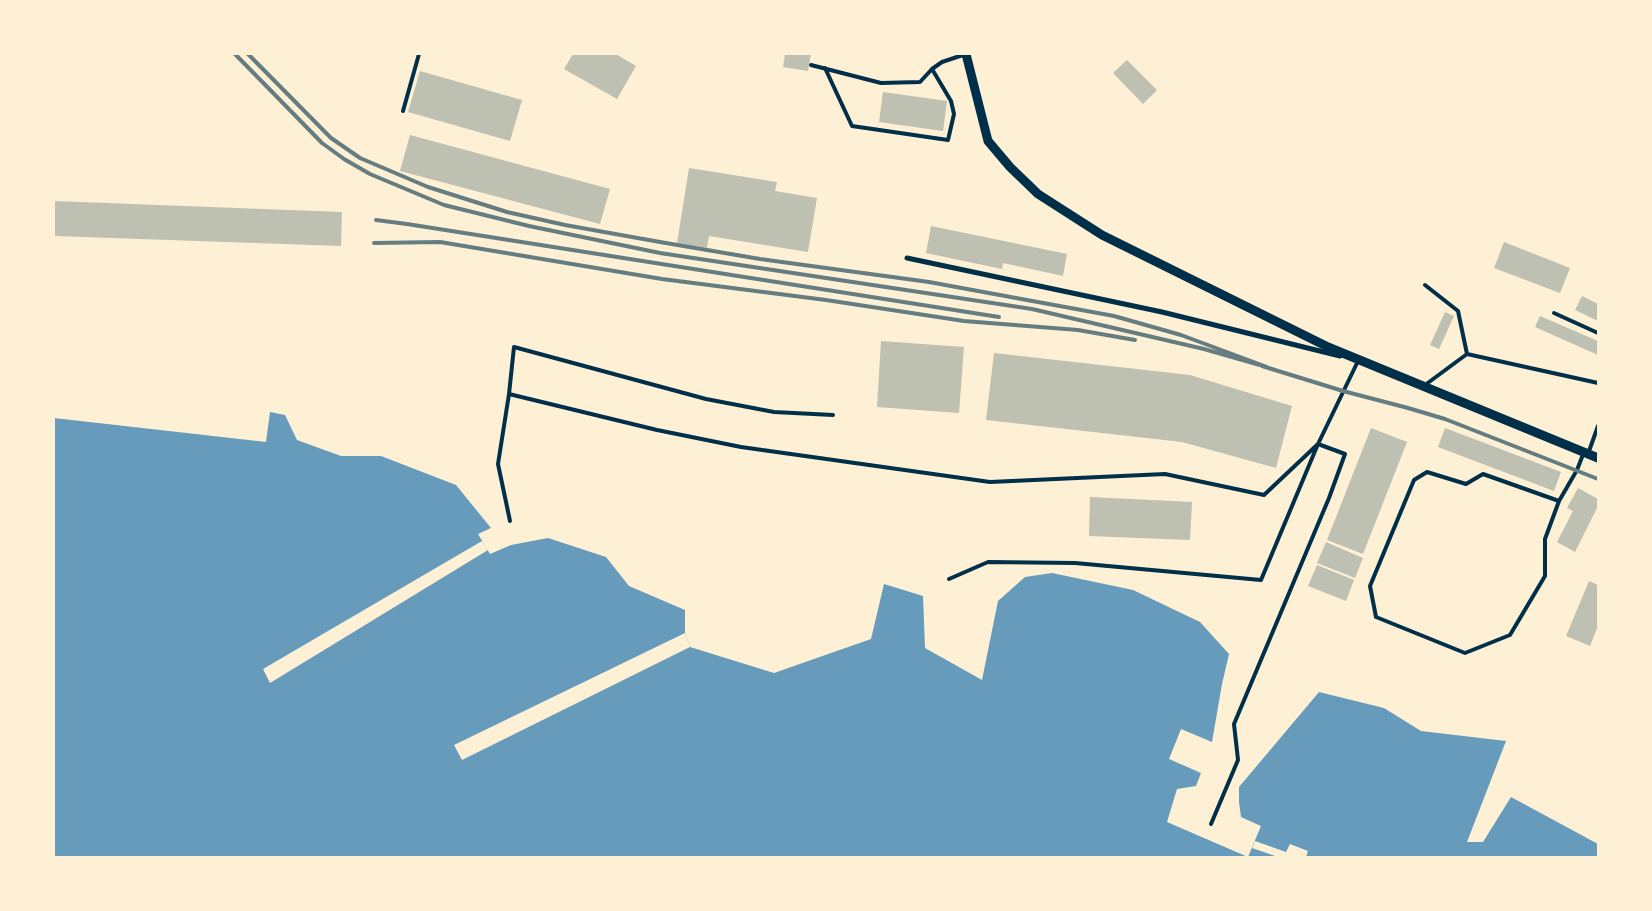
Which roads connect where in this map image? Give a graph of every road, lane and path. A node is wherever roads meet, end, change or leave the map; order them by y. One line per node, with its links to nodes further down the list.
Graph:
1 (419, 54): 6 (lane)
2 (966, 54): 5 (lane); 12 (street)
3 (811, 65): 4 (lane)
4 (825, 68): 5 (lane); 5 (lane)
5 (932, 69)
6 (403, 111)
7 (907, 258): 12 (street)
8 (1425, 284): 11 (lane)
9 (1554, 313): 10 (lane)
10 (1598, 333)
11 (1467, 354): 13 (lane); 14 (lane)
12 (1359, 359): 14 (street); 18 (lane)
13 (1598, 383)
14 (1423, 387): 19 (street)
15 (509, 394): 16 (lane); 18 (lane); 22 (lane)
16 (833, 415)
17 (1598, 426): 19 (lane)
18 (1318, 444): 23 (lane); 24 (lane)
19 (1586, 453): 20 (street); 21 (lane)
20 (1598, 458)
21 (1559, 501): 21 (lane)
22 (510, 521)
23 (949, 579)
24 (1210, 824)

